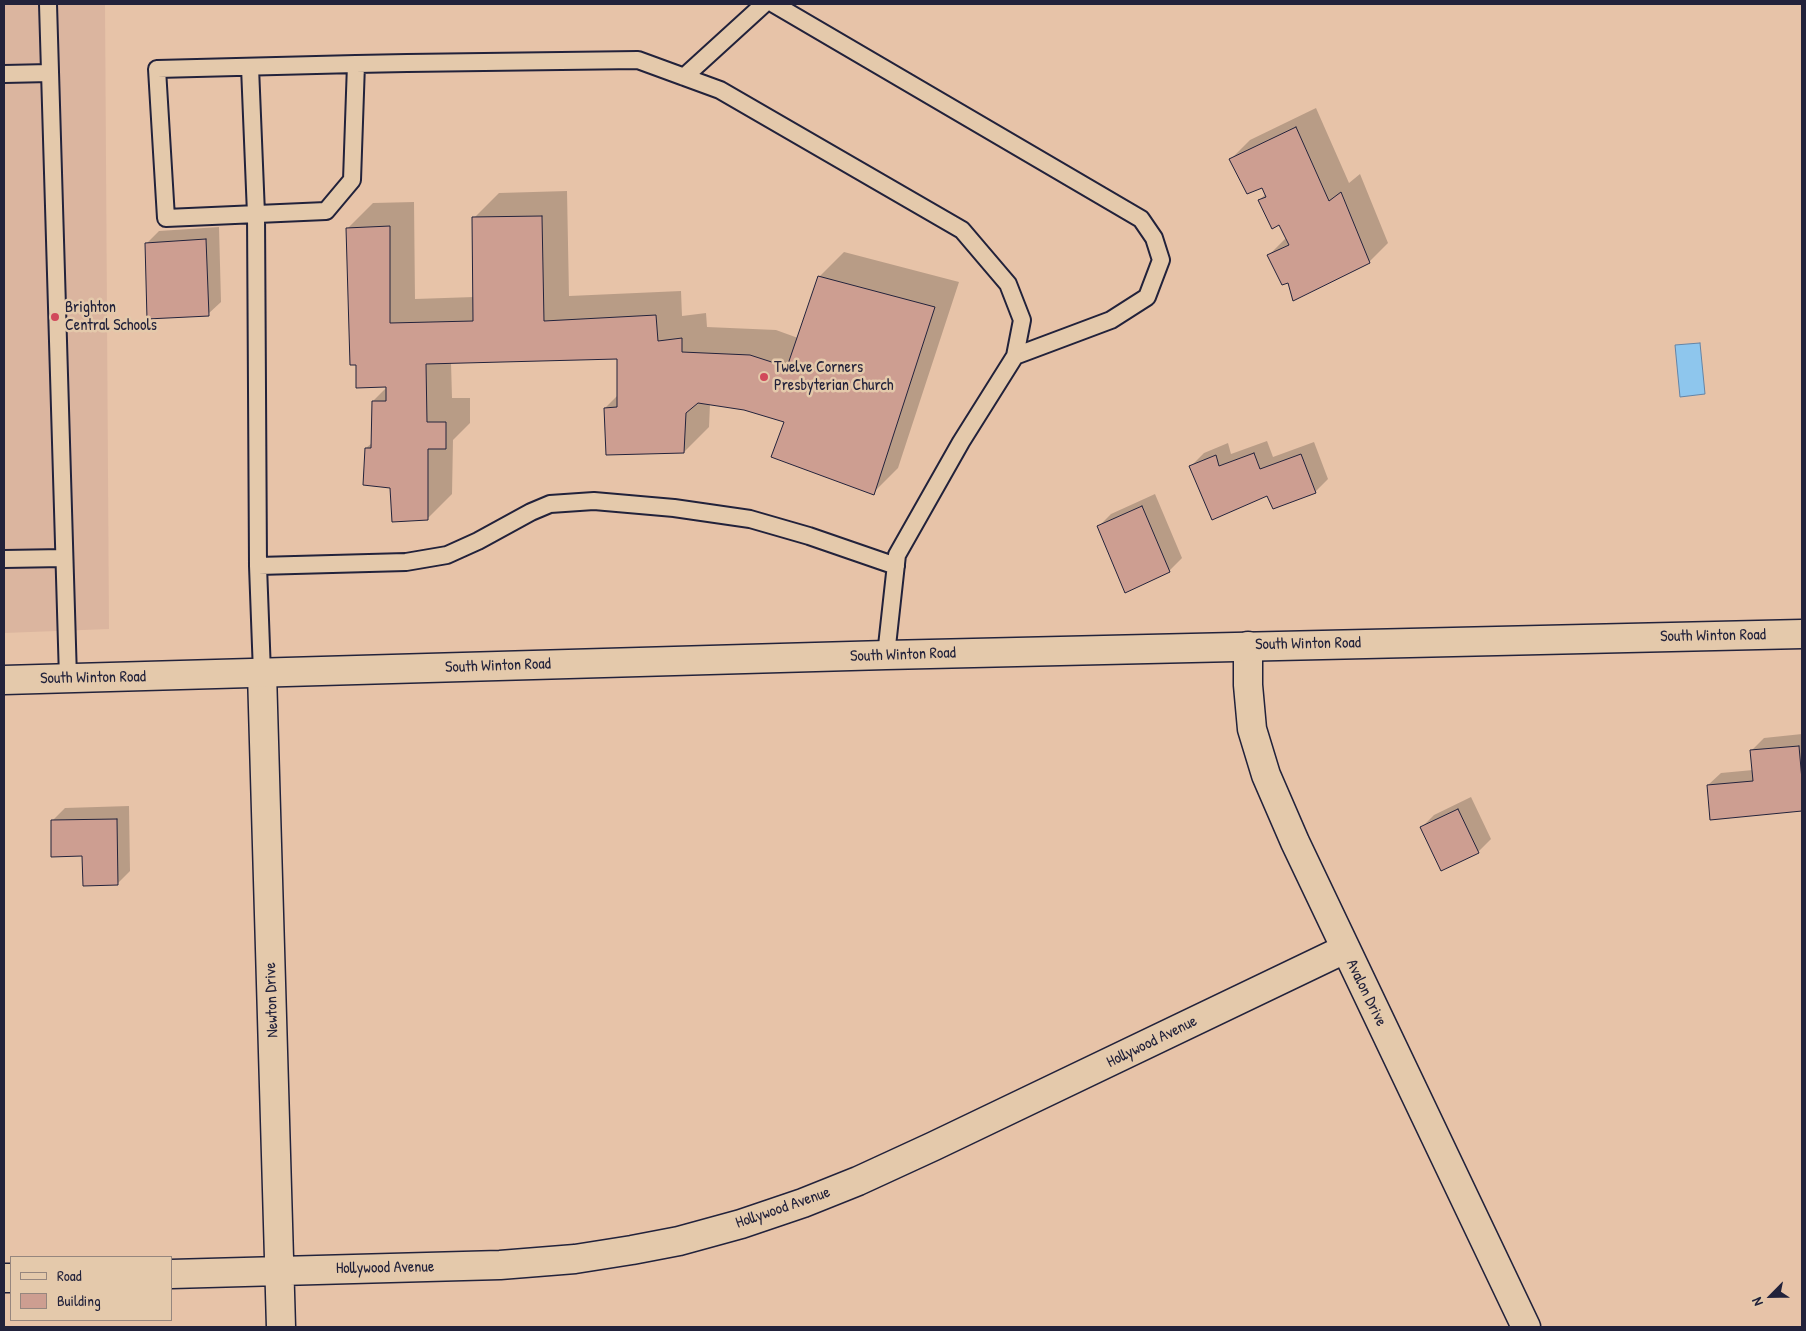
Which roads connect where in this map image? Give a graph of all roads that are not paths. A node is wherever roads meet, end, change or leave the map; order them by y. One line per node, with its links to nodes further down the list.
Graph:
1 (48, 4): 6 (lane)
2 (764, 4): 8 (lane)
3 (774, 4): 10 (lane)
4 (356, 64): 5 (lane); 8 (lane); 9 (lane)
5 (250, 67): 9 (lane); 9 (lane)
6 (50, 73): 7 (lane); 11 (lane)
7 (4, 74)
8 (684, 77): 10 (lane)
9 (256, 214): 13 (lane)
10 (1015, 356): 14 (lane)
11 (64, 558): 12 (lane); 19 (lane)
12 (4, 559)
13 (258, 566): 14 (lane); 18 (lane)
14 (896, 566): 17 (lane)
15 (1802, 634): 16 (street, South Winton Road)
16 (1248, 646): 17 (street, South Winton Road); 21 (street, Avalon Drive)
17 (886, 655): 18 (street, South Winton Road)
18 (262, 673): 19 (street, South Winton Road); 22 (street, Newton Drive)
19 (68, 678): 20 (street, South Winton Road)
20 (4, 680)
21 (1345, 950): 22 (street, Hollywood Avenue); 25 (street, Avalon Drive)
22 (279, 1271): 23 (street, Hollywood Avenue); 24 (street, Newton Drive)
23 (172, 1274)
24 (282, 1327)
25 (1526, 1327)

